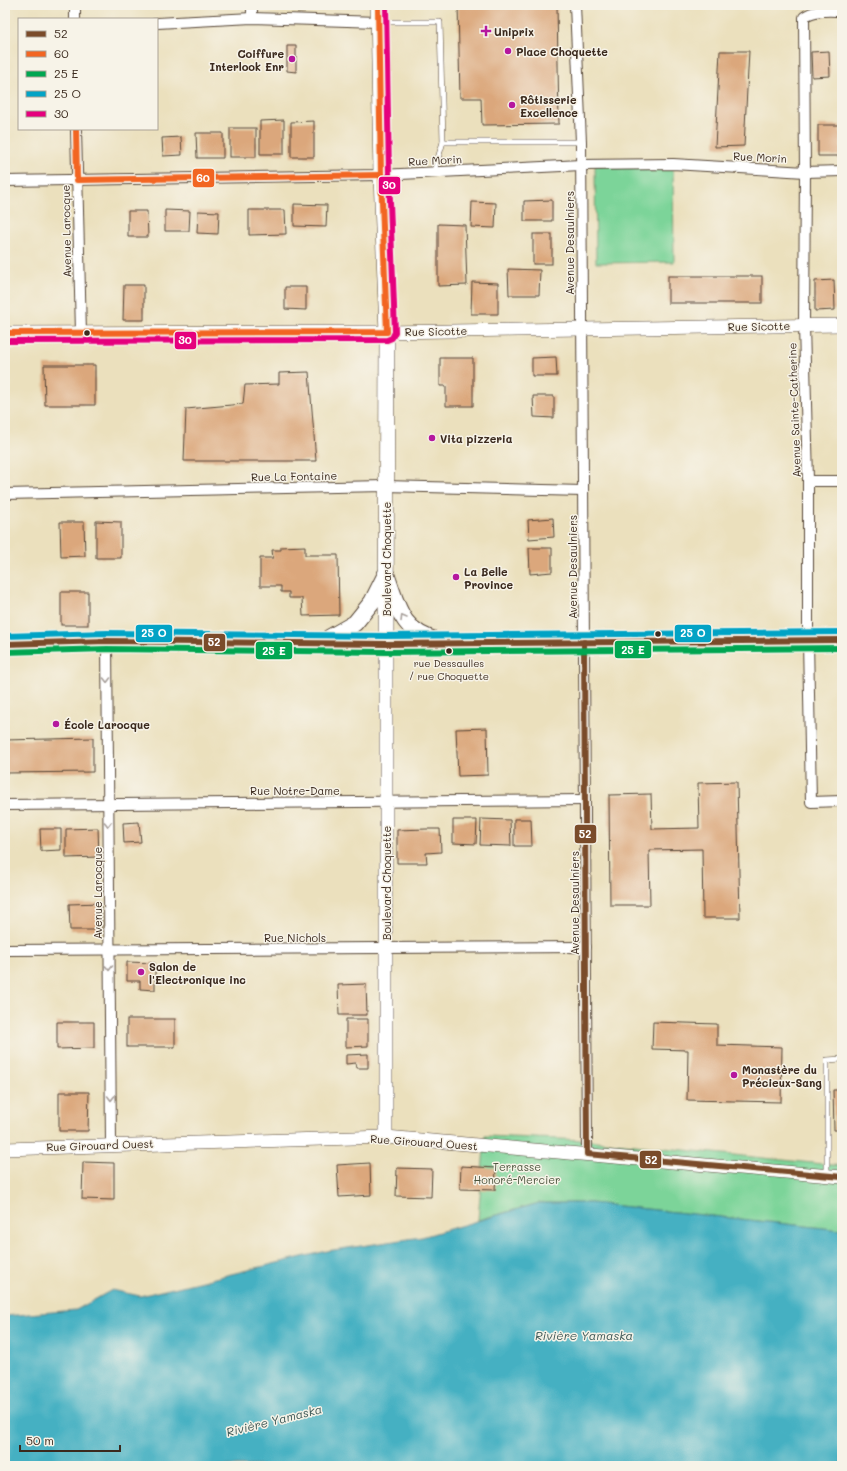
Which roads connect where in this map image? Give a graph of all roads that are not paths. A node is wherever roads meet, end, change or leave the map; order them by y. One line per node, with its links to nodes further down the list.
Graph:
1 (75, 5): 6 (street)
2 (252, 5): 7 (street)
3 (378, 5): 8 (main road, Boulevard Choquette)
4 (575, 5): 12 (street, Avenue Desaulniers)
5 (842, 11): 16 (street, Avenue Sainte-Catherine)
6 (75, 18)
7 (252, 18): 8 (street); 9 (street)
8 (379, 22): 11 (lane); 17 (main road, Boulevard Choquette)
9 (158, 23)
10 (76, 130): 18 (street, Avenue Larocque)
11 (443, 142): 12 (lane); 14 (lane)
12 (581, 142): 13 (street, Avenue Desaulniers)
13 (581, 165): 14 (street, Rue Morin); 16 (street, Rue Morin); 22 (street, Avenue Desaulniers)
14 (434, 171): 17 (street, Rue Morin)
15 (842, 171): 16 (street, Rue Morin)
16 (805, 172): 20 (street, Avenue Sainte-Catherine)
17 (381, 174): 18 (street, Rue Morin); 23 (main road, Boulevard Choquette)
18 (77, 180): 19 (street, Rue Morin); 24 (street, Avenue Larocque)
19 (5, 181)
20 (804, 325): 21 (street, Rue Sicotte); 22 (street, Rue Sicotte); 26 (street, Avenue Sainte-Catherine)
21 (842, 325)
22 (582, 329): 23 (street, Rue Sicotte); 29 (street, Avenue Desaulniers)
23 (387, 332): 24 (street, Rue Sicotte); 28 (main road, Boulevard Choquette)
24 (81, 333): 25 (street, Rue Sicotte)
25 (5, 334)
26 (808, 481): 27 (street); 32 (street, Avenue Sainte-Catherine)
27 (842, 481)
28 (385, 486): 29 (street, Rue La Fontaine); 30 (street, Rue La Fontaine); 31 (main road, Boulevard Choquette)
29 (583, 491): 35 (street, Avenue Desaulniers)
30 (5, 494)
31 (386, 574): 36 (main road); 37 (main road, one-way to 31); 39 (main road, Boulevard Choquette)
32 (808, 640): 33 (main road); 35 (main road); 41 (street, Avenue Sainte-Catherine)
33 (842, 640)
34 (107, 641): 36 (main road); 38 (main road); 44 (street, Avenue Larocque, one-way to 44)
35 (584, 642): 37 (main road); 40 (street, Avenue Desaulniers)
36 (320, 643): 39 (main road)
37 (448, 643): 39 (main road)
38 (5, 644)
39 (386, 644): 42 (street, Boulevard Choquette)
40 (585, 800): 42 (street, Rue Notre-Dame); 45 (street, Avenue Desaulniers)
41 (842, 801)
42 (386, 802): 44 (street, Rue Notre-Dame); 46 (street, Boulevard Choquette)
43 (5, 804): 44 (street, Rue Notre-Dame)
44 (108, 804): 47 (street, Avenue Larocque, one-way to 47)
45 (586, 947): 46 (street, Rue Nichols); 53 (street, Avenue Desaulniers)
46 (386, 948): 47 (street, Rue Nichols); 50 (street, Boulevard Choquette)
47 (109, 949): 48 (street, Rue Nichols); 51 (street, Avenue Larocque, one-way to 51)
48 (5, 950)
49 (842, 1059): 54 (lane)
50 (386, 1137): 51 (street, Rue Girouard Ouest); 53 (street, Rue Girouard Ouest)
51 (111, 1144): 52 (street, Rue Girouard Ouest)
52 (5, 1149)
53 (587, 1154): 54 (street, Rue Girouard Ouest)
54 (826, 1176): 55 (street, Rue Girouard Ouest)
55 (842, 1177)

